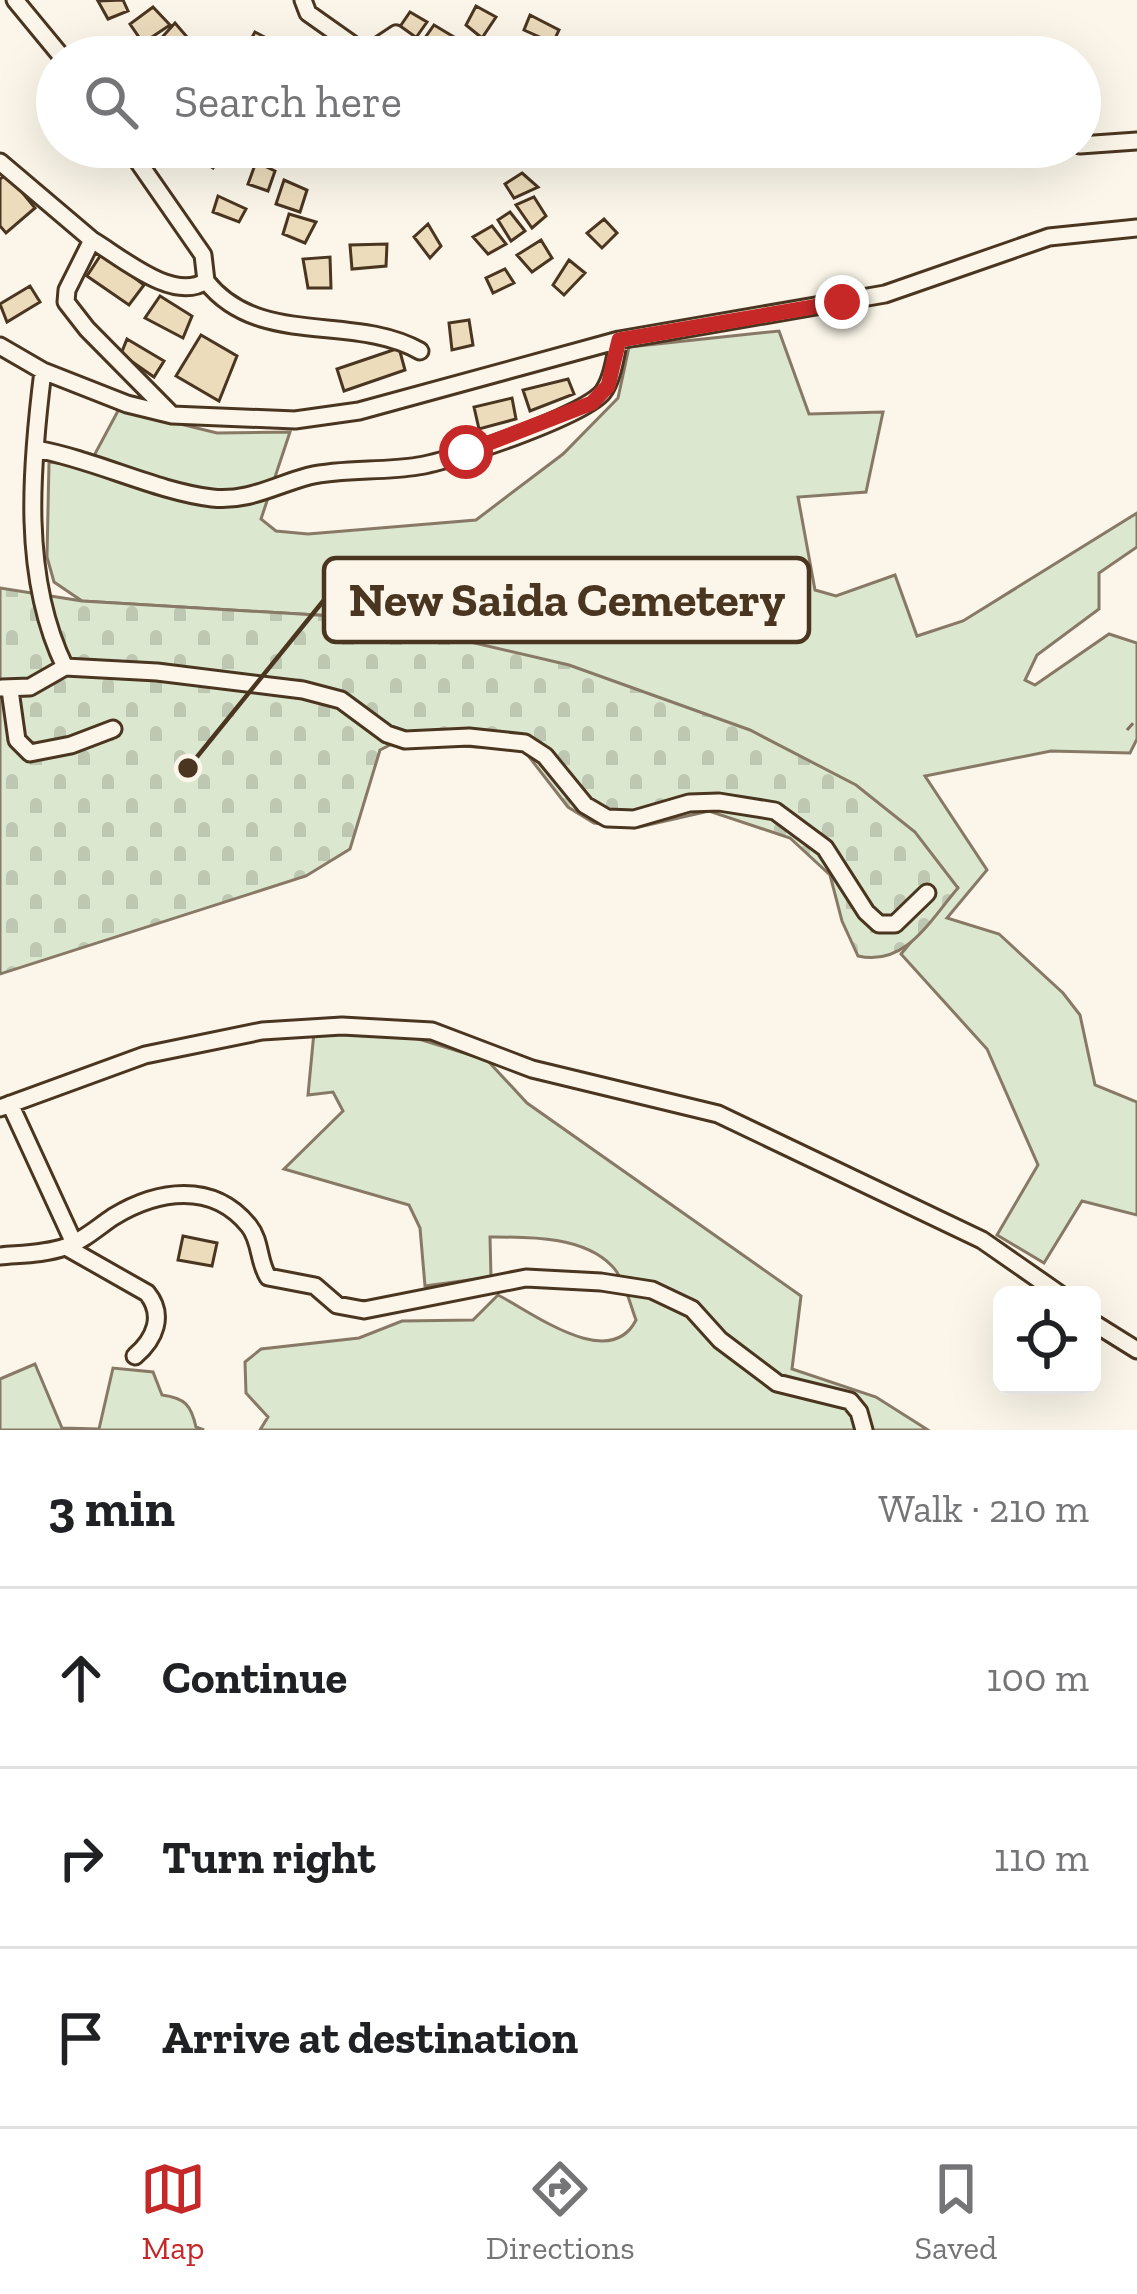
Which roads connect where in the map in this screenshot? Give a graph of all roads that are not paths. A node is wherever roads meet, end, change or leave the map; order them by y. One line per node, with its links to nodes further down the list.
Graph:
1 (15, 0): 3 (street)
2 (304, 0): 4 (street)
3 (45, 36)
4 (341, 36)
5 (1137, 142): 6 (street)
6 (1101, 144)
7 (0, 162): 10 (street)
8 (142, 168): 11 (street)
9 (1137, 228): 12 (street)
10 (92, 240): 11 (street); 16 (street)
11 (206, 280): 14 (street)
12 (619, 340): 16 (street); 17 (street)
13 (0, 346): 15 (street)
14 (420, 351)
15 (44, 371): 16 (street); 17 (street)
16 (172, 415)
17 (36, 449): 18 (street)
18 (64, 667): 19 (street); 21 (street)
19 (5, 689): 20 (street)
20 (113, 729)
21 (926, 893)
22 (5, 1106): 23 (street); 25 (street)
23 (70, 1245): 24 (street); 28 (street); 29 (street)
24 (0, 1256)
25 (1048, 1286)
26 (1101, 1328): 27 (street)
27 (1137, 1350)
28 (135, 1356)
29 (864, 1430)

